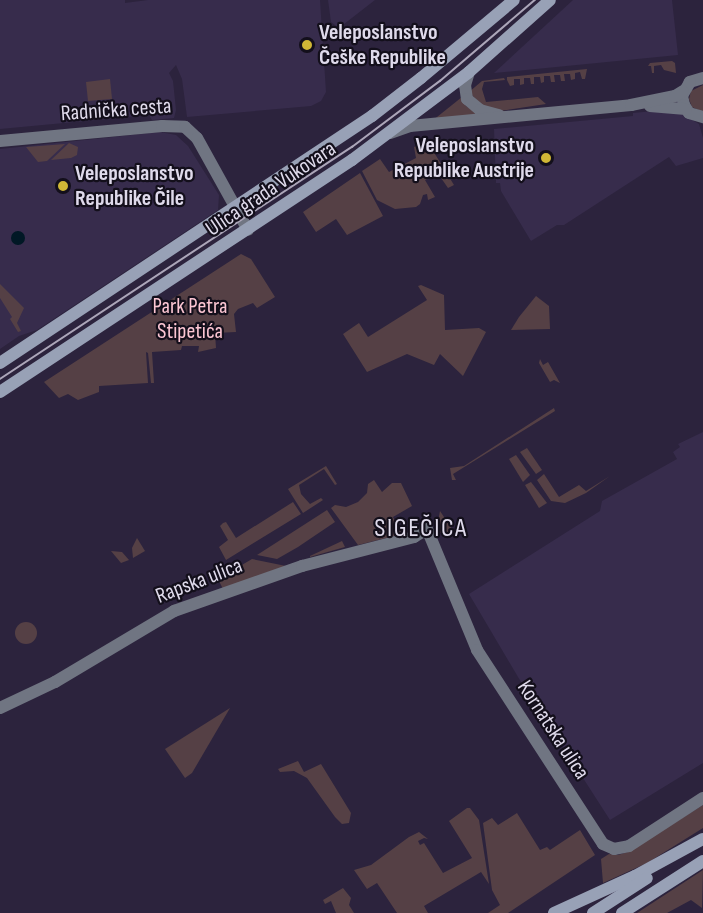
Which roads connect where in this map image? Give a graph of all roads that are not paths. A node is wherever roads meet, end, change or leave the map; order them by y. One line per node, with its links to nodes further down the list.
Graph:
1 (514, 0): 12 (main road, Ulica grada Vukovara)
2 (550, 0): 3 (main road, Ulica grada Vukovara)
3 (469, 72): 8 (street); 10 (main road, Ulica grada Vukovara)
4 (703, 78): 5 (street)
5 (683, 91): 6 (street); 7 (street)
6 (631, 105): 7 (street); 8 (street)
7 (686, 109): 9 (street)
8 (512, 116): 10 (street)
9 (703, 117)
10 (387, 135): 13 (main road, Ulica grada Vukovara)
11 (0, 141): 12 (street, Radnička cesta)
12 (236, 206): 13 (street, Radnička cesta); 14 (main road, Ulica grada Vukovara)
13 (248, 230): 15 (main road, Ulica grada Vukovara)
14 (0, 363)
15 (0, 392)
16 (427, 529): 17 (street, Rapska ulica); 18 (street, Kornatska ulica)
17 (0, 708)
18 (703, 798)
19 (703, 840): 21 (main road); 24 (main road)
20 (703, 861): 25 (main road)
21 (620, 884): 22 (main road); 23 (main road)
22 (554, 913)
23 (573, 913)
24 (593, 913)
25 (622, 913)

